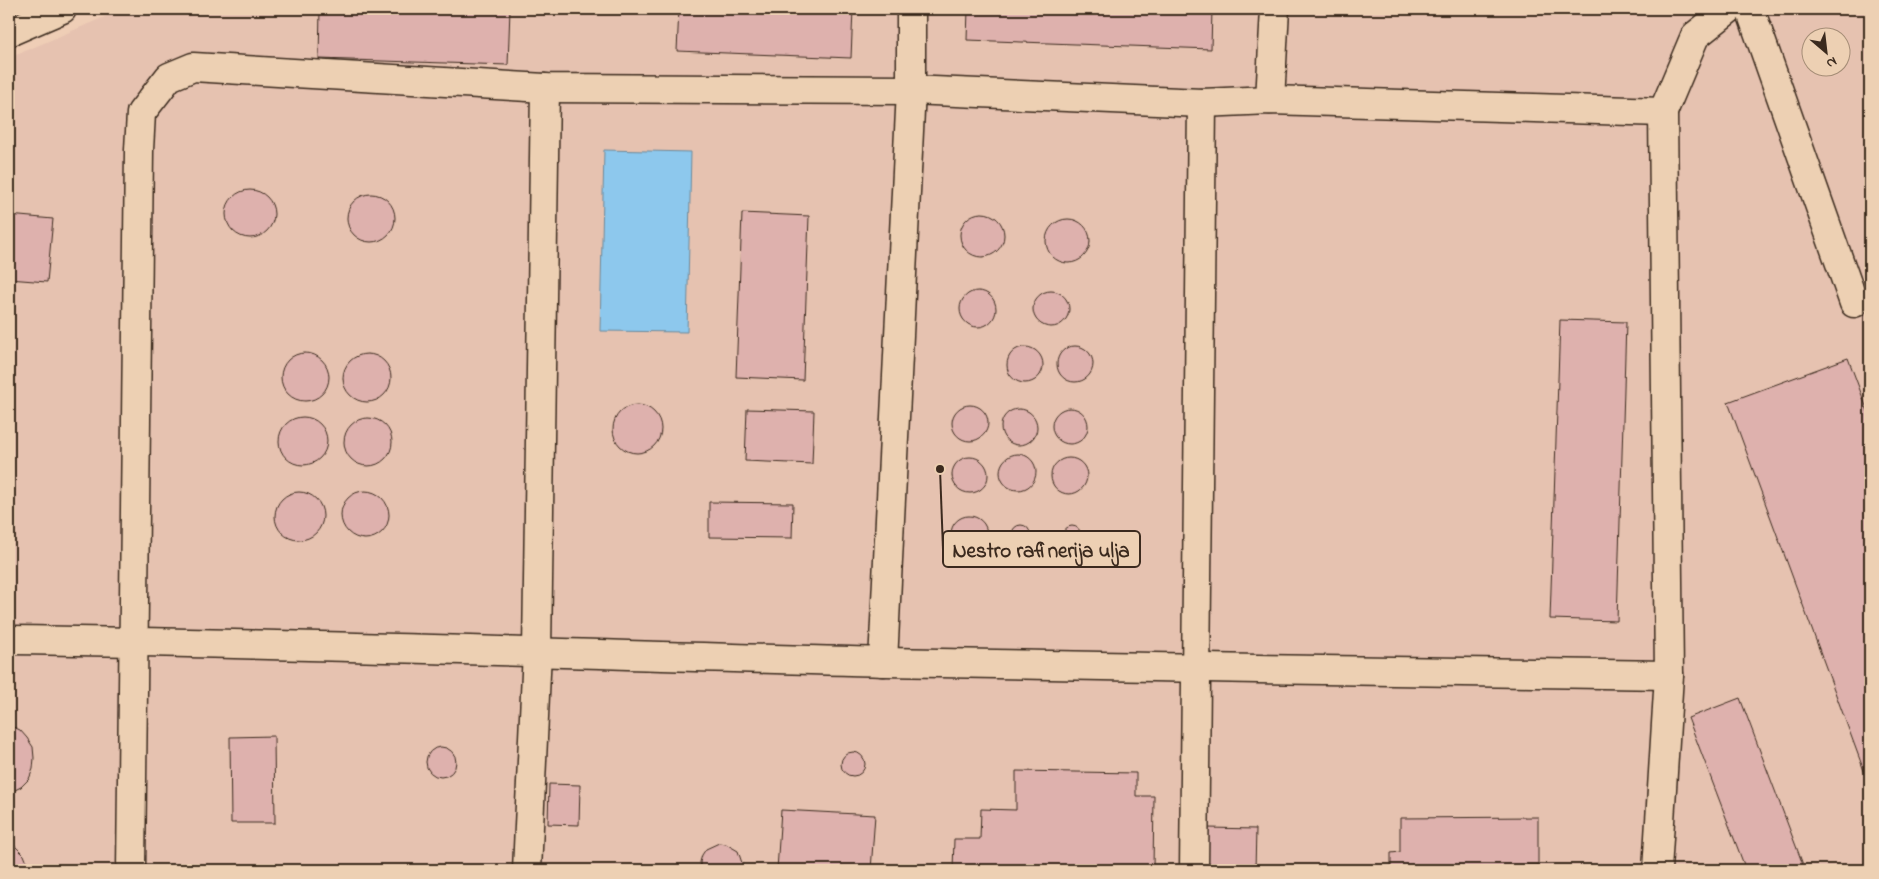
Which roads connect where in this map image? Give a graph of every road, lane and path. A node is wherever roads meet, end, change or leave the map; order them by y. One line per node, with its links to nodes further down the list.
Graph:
1 (62, 9): 6 (street)
2 (911, 9): 8 (street)
3 (1275, 9): 9 (street)
4 (1729, 9): 11 (street)
5 (1750, 9): 12 (street)
6 (9, 32)
7 (545, 88): 8 (street); 14 (street); 15 (street)
8 (911, 90): 10 (street); 16 (street)
9 (1270, 100): 10 (street); 11 (street)
10 (1202, 103): 17 (street)
11 (1663, 112): 18 (street)
12 (1854, 303)
13 (9, 640): 14 (street)
14 (134, 641): 15 (street); 19 (street)
15 (537, 651): 16 (street); 20 (street)
16 (883, 662): 17 (street)
17 (1196, 668): 18 (street); 21 (street)
18 (1669, 675): 22 (street)
19 (131, 870)
20 (527, 870)
21 (1194, 870)
22 (1658, 870)

